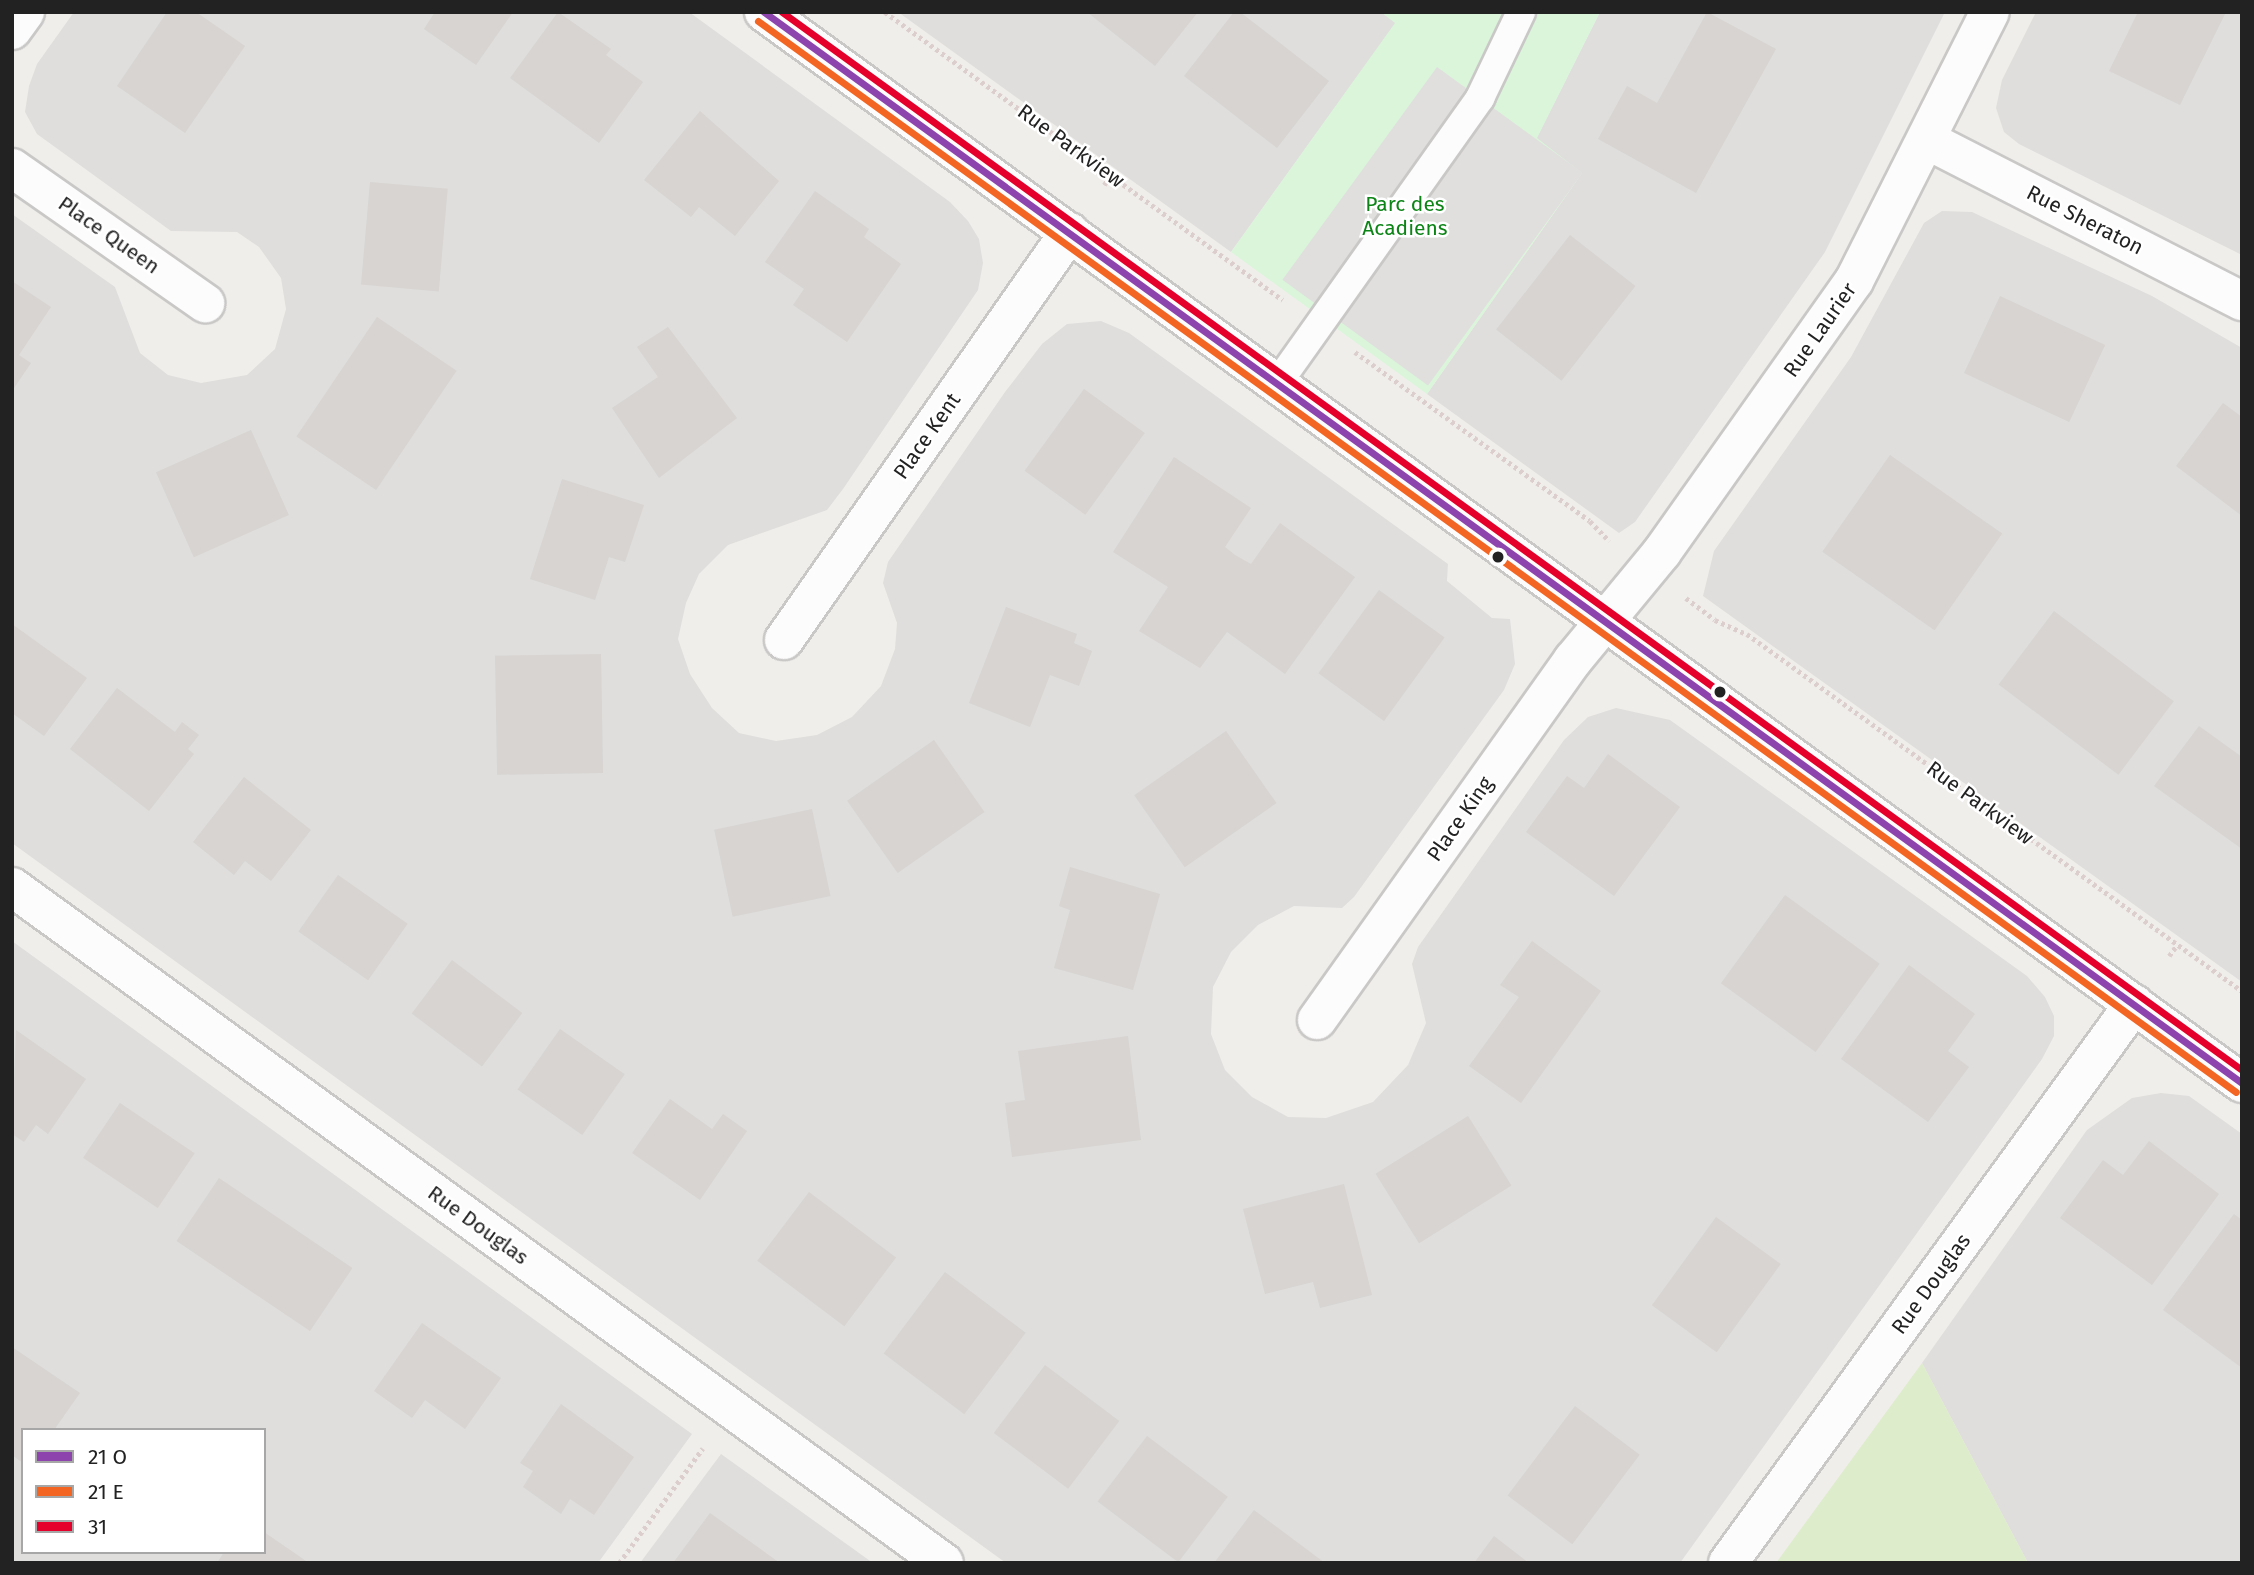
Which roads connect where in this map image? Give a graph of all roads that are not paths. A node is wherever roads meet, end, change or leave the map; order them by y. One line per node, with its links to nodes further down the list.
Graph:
1 (25, 12): 5 (street)
2 (764, 12): 8 (street)
3 (1521, 12): 11 (lane)
4 (1990, 12): 6 (street, Rue Laurier)
5 (12, 30)
6 (1927, 140): 9 (street, Rue Sheraton); 12 (street, Rue Laurier)
7 (12, 168): 10 (street, Place Queen)
8 (1070, 232): 11 (street); 13 (street, Place Kent)
9 (2242, 301)
10 (205, 303)
11 (1277, 384): 12 (street)
12 (1606, 622): 15 (street); 16 (street, Place King)
13 (784, 640)
14 (12, 887): 18 (street, Rue Douglas)
15 (2134, 1004): 17 (street); 19 (street, Rue Douglas)
16 (1317, 1020)
17 (2242, 1083)
18 (944, 1563)
19 (1728, 1563)

